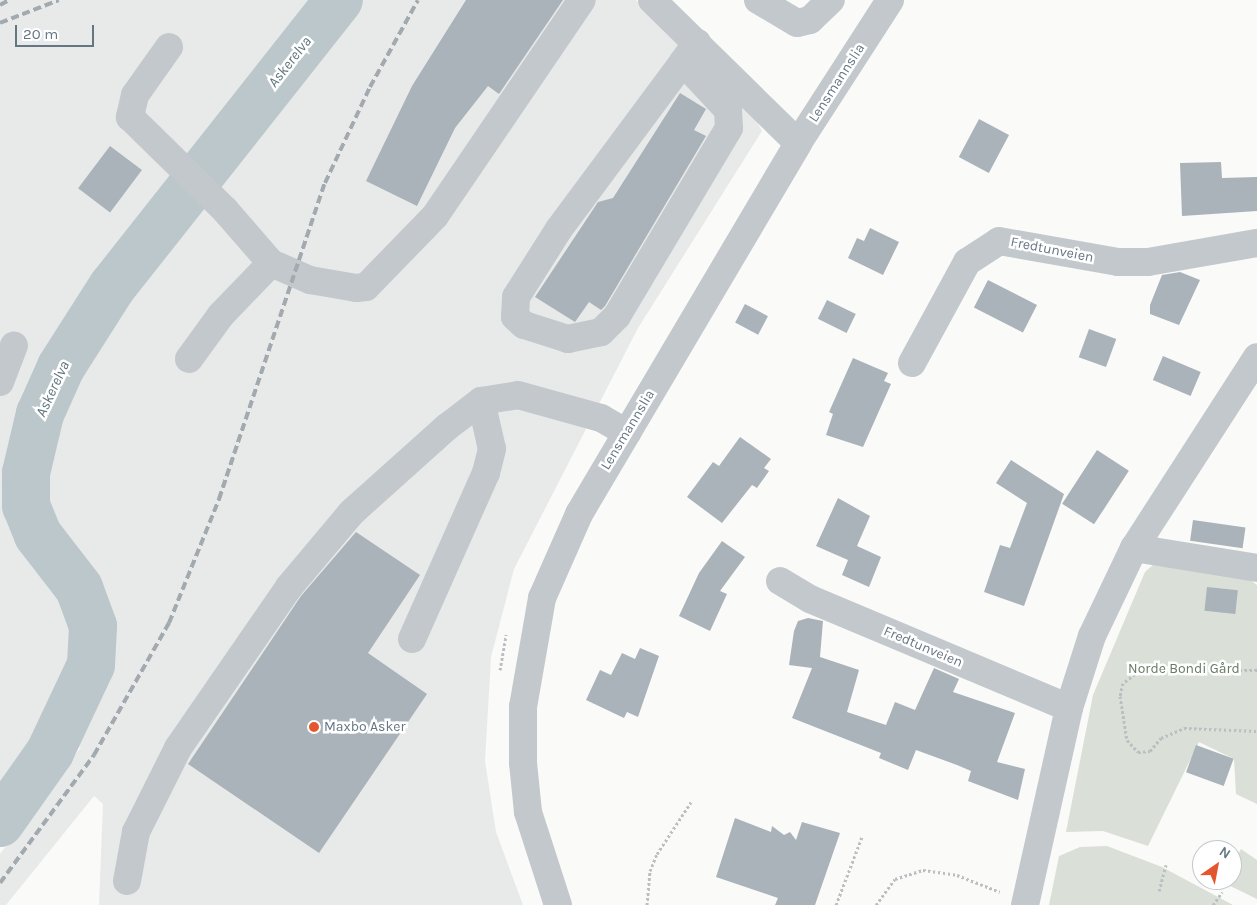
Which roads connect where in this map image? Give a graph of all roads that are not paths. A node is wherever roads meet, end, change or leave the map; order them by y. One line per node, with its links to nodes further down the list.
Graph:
1 (582, 0): 10 (street)
2 (758, 0): 3 (street)
3 (832, 0)
4 (890, 0): 8 (street, Lensmannslia)
5 (660, 3): 7 (street)
6 (169, 47): 10 (street)
7 (690, 52): 7 (street); 8 (street)
8 (798, 143): 17 (street, Lensmannslia)
9 (1257, 243): 14 (street, Fredtunveien)
10 (271, 263): 13 (street)
11 (14, 346): 15 (street)
12 (1257, 357): 18 (street)
13 (189, 359)
14 (912, 363)
15 (0, 382)
16 (481, 401): 17 (street); 21 (street); 23 (street)
17 (626, 433): 25 (street, Lensmannslia)
18 (1134, 548): 19 (street); 22 (street)
19 (1257, 568)
20 (780, 581): 22 (street, Fredtunveien)
21 (412, 639)
22 (1069, 708): 24 (street)
23 (128, 881)
24 (1026, 903)
25 (558, 905)

